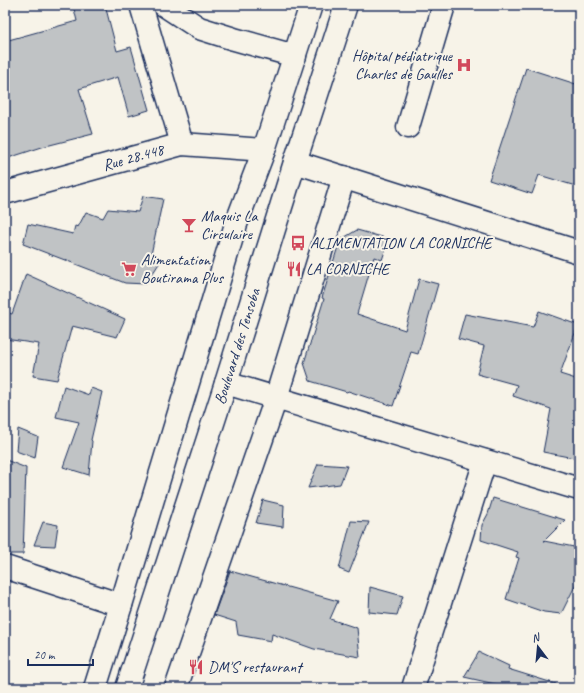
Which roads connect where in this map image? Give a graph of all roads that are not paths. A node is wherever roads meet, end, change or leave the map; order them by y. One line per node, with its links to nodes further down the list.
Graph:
1 (141, 5): 8 (street)
2 (164, 5): 6 (street)
3 (311, 5): 6 (street)
4 (346, 5): 10 (street, Boulevard des Tensoba)
5 (444, 5): 7 (street)
6 (295, 56): 9 (street)
7 (408, 127)
8 (182, 144): 9 (street, Rue 28.448); 12 (street, Rue 28.448)
9 (264, 150): 19 (street)
10 (295, 162): 11 (street); 14 (street, Boulevard des Tensoba)
11 (344, 177): 13 (street); 15 (street)
12 (5, 192)
13 (579, 252)
14 (226, 383): 15 (street); 21 (street, Boulevard des Tensoba)
15 (276, 398): 16 (street); 22 (street)
16 (484, 461): 17 (street); 23 (street)
17 (579, 489)
18 (5, 567): 19 (street)
19 (121, 605): 20 (street)
20 (95, 688)
21 (127, 688)
22 (176, 688)
23 (413, 688)

